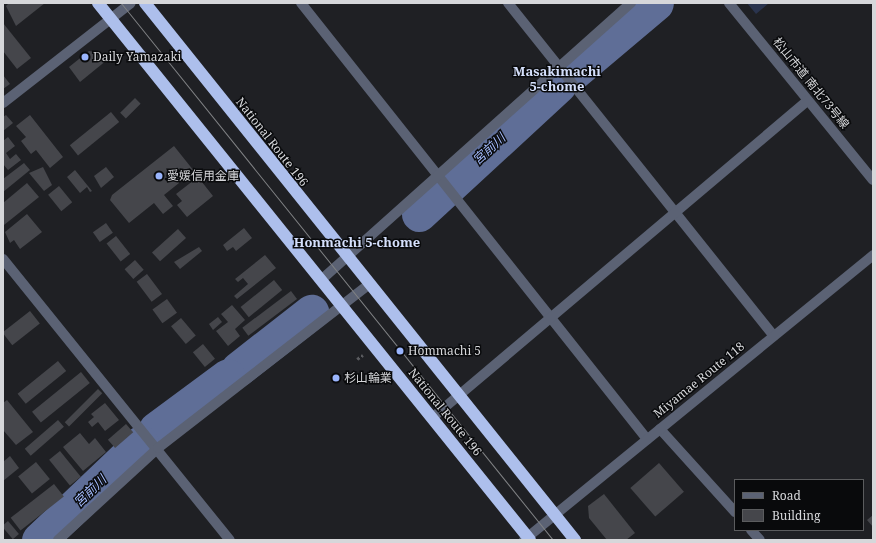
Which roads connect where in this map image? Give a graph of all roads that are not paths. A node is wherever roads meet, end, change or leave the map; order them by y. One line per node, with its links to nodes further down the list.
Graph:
1 (98, 3): 8 (highway, National Route 196)
2 (131, 3): 8 (street)
3 (145, 3): 17 (highway, National Route 196)
4 (301, 3): 12 (street)
5 (508, 3): 9 (street)
6 (631, 3): 9 (street)
7 (729, 3): 10 (street, 松山市道 南北73号線)
8 (111, 19): 11 (street); 18 (highway, National Route 196)
9 (559, 67): 12 (street); 14 (street)
10 (808, 100): 13 (street, 松山市道 南北73号線); 14 (street)
11 (3, 103)
12 (438, 176): 17 (street); 21 (street)
13 (873, 180)
14 (674, 211): 21 (street); 22 (street)
15 (873, 255): 22 (street, Miyamae Route 118)
16 (3, 259): 27 (street)
17 (346, 259): 18 (street); 19 (highway, National Route 196)
18 (321, 280): 20 (highway, National Route 196)
19 (368, 285): 20 (street); 23 (highway, National Route 196)
20 (342, 306): 24 (highway, National Route 196); 27 (street)
21 (550, 318): 23 (street); 26 (street)
22 (774, 336): 25 (street, Miyamae Route 118)
23 (458, 396): 24 (street); 29 (highway, National Route 196)
24 (432, 418): 31 (highway, National Route 196)
25 (660, 429): 26 (street, Miyamae Route 118); 28 (street)
26 (646, 439): 29 (street, Miyamae Route 118)
27 (158, 448): 32 (street); 33 (street)
28 (734, 511)
29 (555, 515): 31 (street, Miyamae Route 118); 34 (highway, National Route 196)
30 (752, 531): 35 (street)
31 (527, 539)
32 (58, 540)
33 (230, 540)
34 (575, 540)
35 (760, 540)

